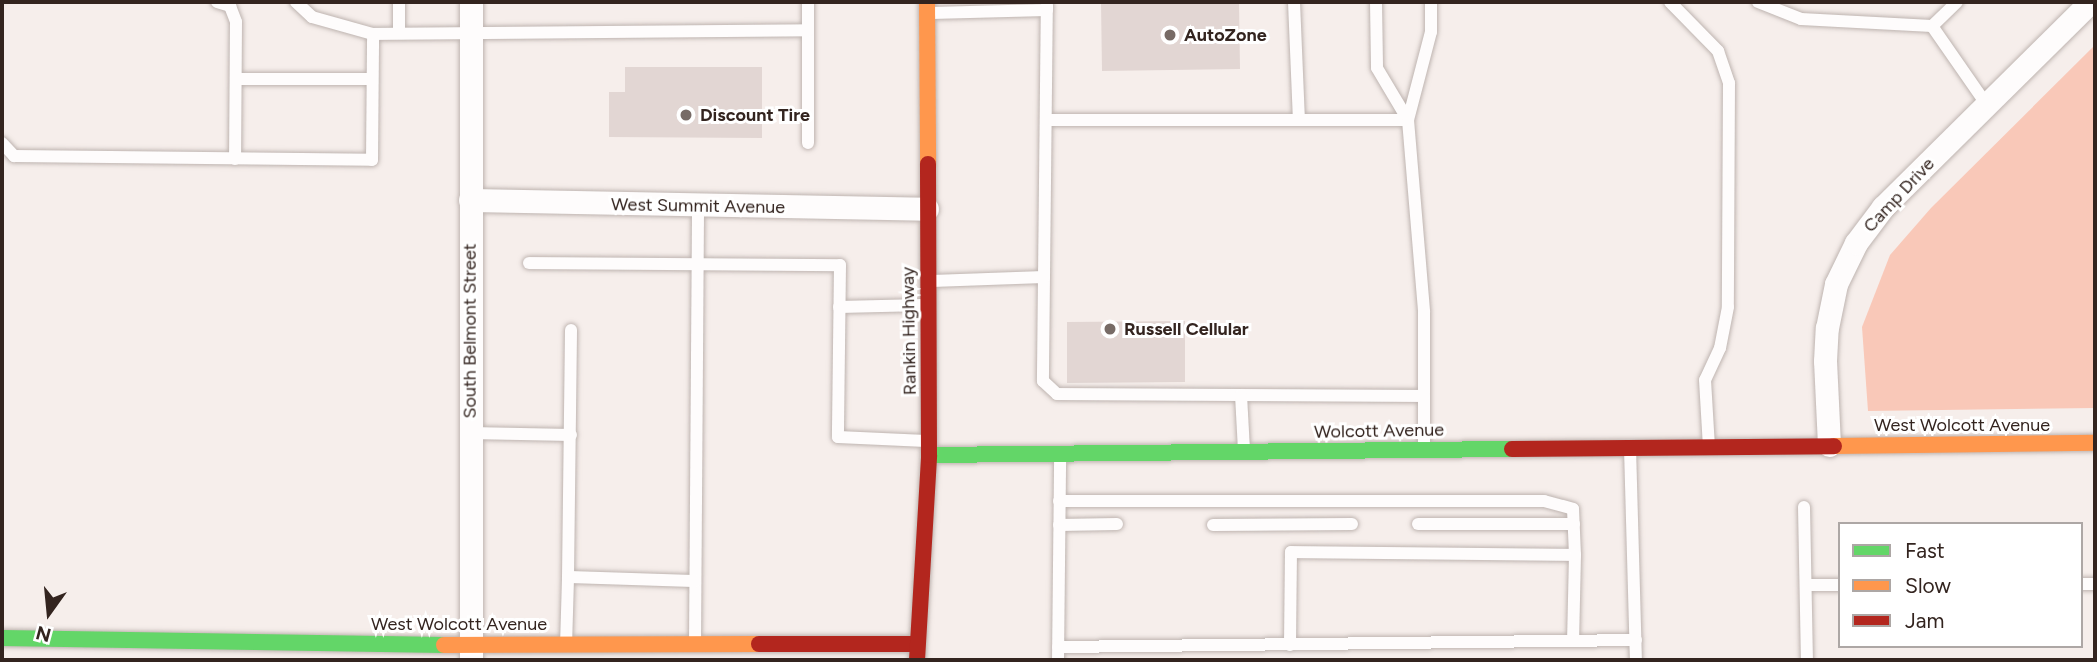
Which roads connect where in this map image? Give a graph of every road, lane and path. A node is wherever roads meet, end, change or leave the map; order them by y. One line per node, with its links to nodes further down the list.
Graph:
1 (217, 2): 20 (lane)
2 (296, 2): 19 (lane)
3 (399, 2): 18 (lane)
4 (471, 2): 17 (street, South Belmont Street)
5 (808, 2): 16 (lane)
6 (1294, 2): 24 (lane)
7 (1376, 2): 25 (lane)
8 (1431, 2): 25 (lane)
9 (1670, 2): 45 (lane)
10 (1758, 2): 15 (lane)
11 (1957, 2): 15 (lane)
12 (2090, 2): 22 (street, Camp Drive)
13 (1047, 6): 14 (lane); 23 (lane)
14 (927, 7): 31 (main road, Rankin Highway)
15 (1932, 26): 22 (lane)
16 (808, 30): 17 (lane); 27 (lane)
17 (472, 32): 18 (lane); 29 (street, South Belmont Street)
18 (399, 33): 19 (lane)
19 (373, 34): 21 (lane)
20 (236, 79): 21 (lane); 28 (lane)
21 (372, 79): 28 (lane)
22 (1987, 105): 44 (street, Camp Drive)
23 (1046, 120): 24 (lane); 34 (lane)
24 (1299, 120): 25 (lane)
25 (1408, 120): 40 (lane)
26 (2, 143): 28 (lane)
27 (808, 143)
28 (235, 159)
29 (470, 200): 30 (street, West Summit Avenue); 41 (street, South Belmont Street)
30 (698, 207): 31 (street, West Summit Avenue); 33 (lane)
31 (927, 209): 35 (main road, Rankin Highway)
32 (529, 263): 33 (lane)
33 (697, 264): 37 (lane); 61 (lane)
34 (1044, 277): 35 (lane); 39 (lane)
35 (928, 281): 36 (main road, Rankin Highway)
36 (928, 305): 37 (lane); 46 (main road, Rankin Highway)
37 (839, 307): 46 (lane)
38 (571, 330): 42 (lane)
39 (1241, 395): 40 (lane); 49 (lane)
40 (1424, 396): 48 (lane)
41 (470, 433): 42 (lane); 70 (street, South Belmont Street)
42 (571, 435): 60 (lane)
43 (2095, 443): 44 (main road, West Wolcott Avenue)
44 (1829, 445): 45 (main road, Wolcott Avenue)
45 (1709, 447): 47 (main road, Wolcott Avenue)
46 (929, 448): 50 (main road, Wolcott Avenue); 71 (main road, Rankin Highway)
47 (1630, 448): 48 (main road, Wolcott Avenue); 65 (lane)
48 (1424, 450): 49 (main road, Wolcott Avenue)
49 (1244, 452): 50 (main road, Wolcott Avenue)
50 (1060, 453): 51 (lane)
51 (1059, 501): 56 (lane); 57 (lane)
52 (1804, 507): 62 (lane)
53 (1117, 524): 57 (lane)
54 (1352, 524): 58 (lane)
55 (1418, 524): 56 (lane)
56 (1574, 524): 59 (lane)
57 (1059, 525): 72 (lane)
58 (1213, 525)
59 (1575, 555): 66 (lane); 69 (lane)
60 (568, 577): 61 (lane); 67 (lane)
61 (695, 581): 68 (lane)
62 (1806, 585): 63 (lane); 75 (lane)
63 (1838, 585)
64 (2, 638): 70 (main road, West Wolcott Avenue)
65 (1636, 640): 66 (lane); 74 (lane)
66 (1573, 641): 69 (lane)
67 (566, 643): 68 (main road, West Wolcott Avenue); 70 (main road, West Wolcott Avenue); 73 (lane)
68 (695, 643): 71 (main road, West Wolcott Avenue)
69 (1290, 645): 72 (lane)
70 (471, 652)
71 (917, 652)
72 (1058, 654)
73 (566, 660)
74 (1636, 660)
75 (1807, 660)

